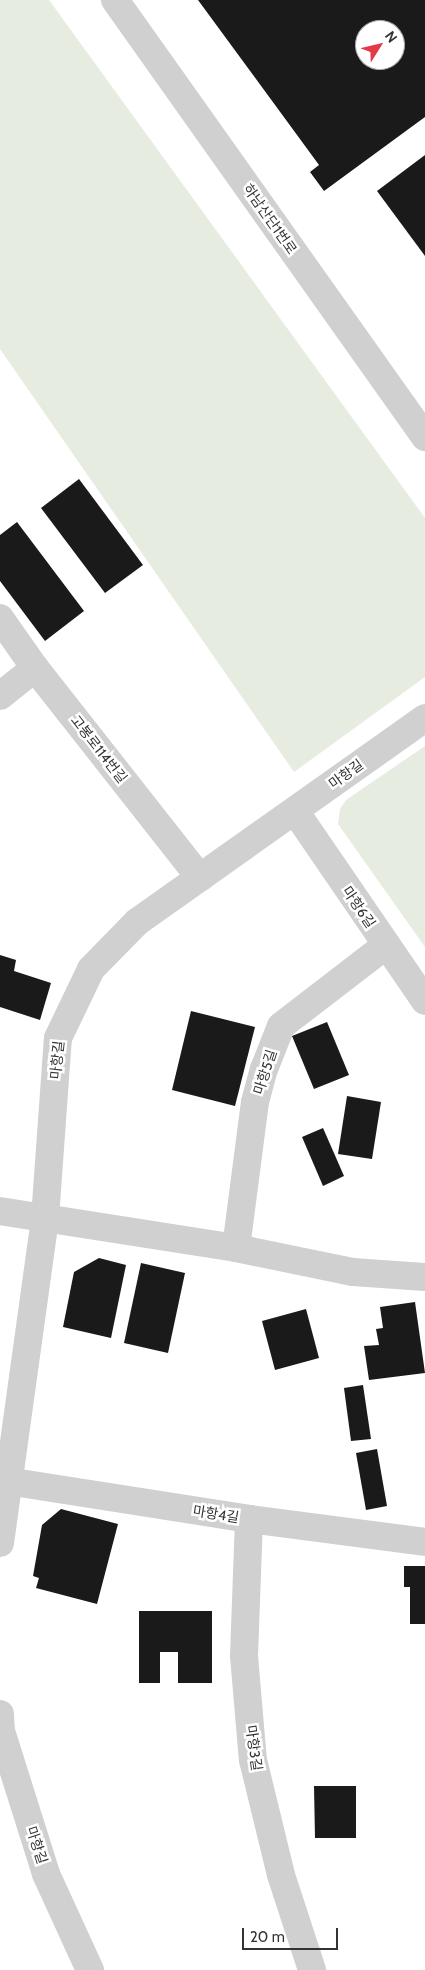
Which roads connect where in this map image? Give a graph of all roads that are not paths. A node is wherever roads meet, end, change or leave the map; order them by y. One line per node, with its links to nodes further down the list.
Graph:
1 (115, 0): 2 (street, 하남산단1번로)
2 (425, 437)
3 (0, 618): 4 (street, 고봉로114번길)
4 (36, 668): 5 (street); 8 (street, 고봉로114번길)
5 (0, 696)
6 (425, 718): 7 (street, 마항길)
7 (295, 812): 8 (street, 마항길); 9 (street, 마항6길)
8 (200, 878): 12 (street, 마항길)
9 (385, 946): 10 (street, 마항6길); 13 (street, 마항5길)
10 (425, 1001)
11 (0, 1211): 12 (street)
12 (45, 1218): 13 (street); 15 (street, 마항길)
13 (236, 1248): 14 (street)
14 (425, 1277)
15 (7, 1481): 16 (street, 마항4길); 18 (street, 마항길)
16 (249, 1519): 17 (street, 마항4길); 22 (street, 마항3길)
17 (425, 1542)
18 (0, 1543)
19 (0, 1714): 20 (street, 마항길)
20 (0, 1731): 21 (street, 마항길)
21 (90, 1970)
22 (312, 1970)

